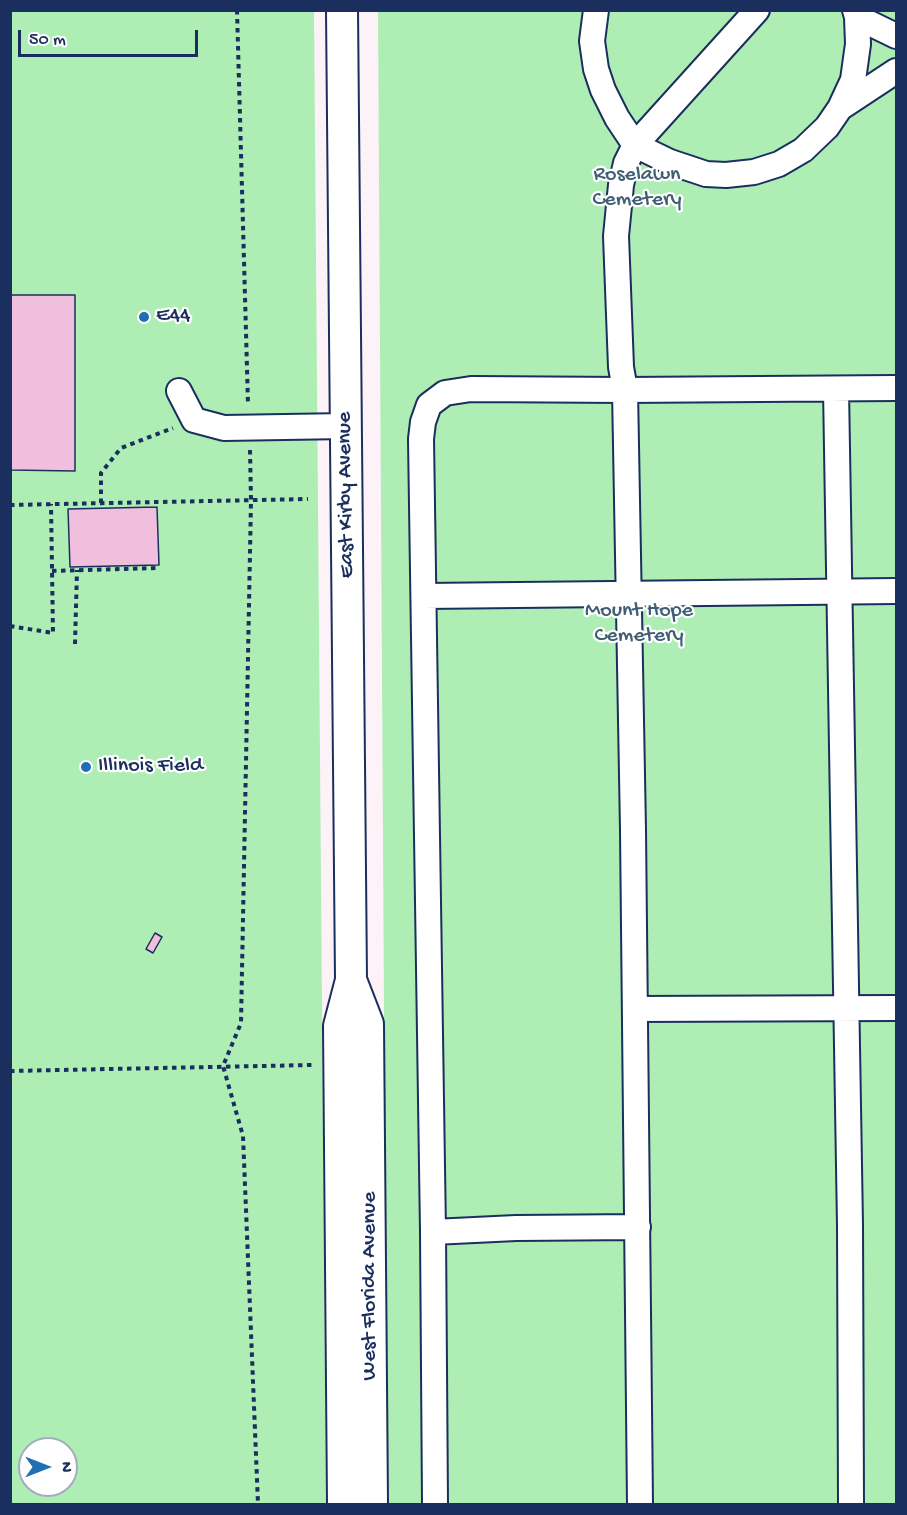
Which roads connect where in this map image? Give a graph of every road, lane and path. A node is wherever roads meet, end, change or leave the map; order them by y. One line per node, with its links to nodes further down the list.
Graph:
1 (237, 10): 16 (path)
2 (342, 10): 15 (main road, East Kirby Avenue)
3 (596, 10): 9 (lane)
4 (757, 10): 9 (lane)
5 (856, 14): 6 (lane); 8 (lane)
6 (897, 36)
7 (897, 71): 8 (lane)
8 (840, 108): 9 (lane)
9 (635, 145): 12 (lane)
10 (897, 388): 11 (lane)
11 (836, 389): 12 (lane); 26 (lane)
12 (625, 390): 27 (lane); 28 (lane)
13 (179, 391): 14 (lane)
14 (194, 420): 16 (lane); 19 (path)
15 (346, 426): 16 (lane); 31 (main road, East Kirby Avenue)
16 (249, 428): 18 (path)
17 (308, 499): 18 (path)
18 (251, 500): 19 (path); 35 (path)
19 (101, 503): 20 (path)
20 (51, 504): 21 (path); 24 (path)
21 (10, 505)
22 (156, 568): 23 (path)
23 (76, 570): 24 (path); 30 (path)
24 (52, 571): 29 (path)
25 (897, 591): 26 (lane)
26 (839, 592): 27 (lane); 32 (lane)
27 (628, 594): 28 (lane); 34 (lane)
28 (424, 596): 40 (lane)
29 (10, 626)
30 (75, 644)
31 (351, 980): 36 (main road, East Kirby Avenue); 37 (main road, East Kirby Avenue)
32 (846, 1008): 33 (lane); 34 (lane); 46 (lane)
33 (897, 1008)
34 (635, 1009): 39 (lane)
35 (223, 1066): 36 (path); 38 (path); 41 (path)
36 (325, 1066): 42 (main road, West Florida Avenue)
37 (368, 1067): 43 (main road, West Florida Avenue)
38 (10, 1071)
39 (638, 1227): 40 (lane); 45 (lane)
40 (434, 1232): 44 (lane)
41 (258, 1504)
42 (343, 1504)
43 (372, 1504)
44 (435, 1504)
45 (640, 1504)
46 (851, 1504)

